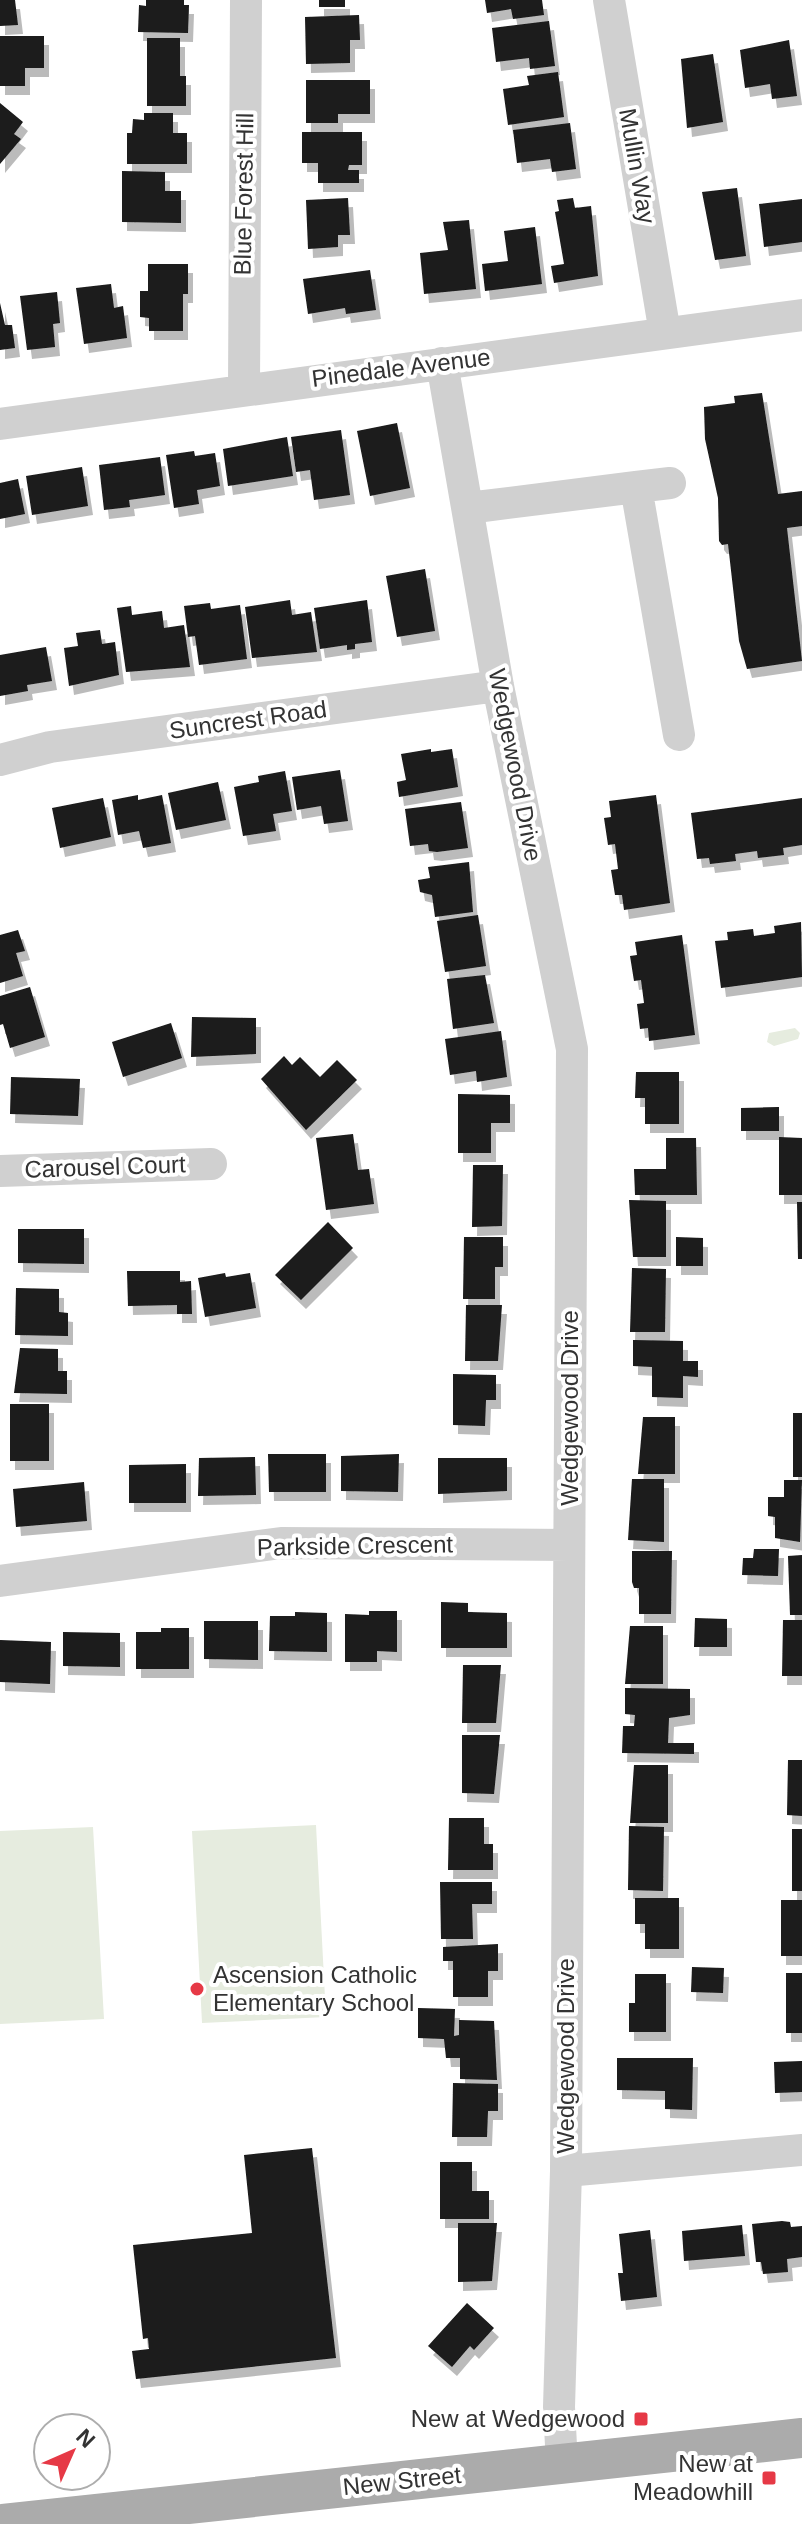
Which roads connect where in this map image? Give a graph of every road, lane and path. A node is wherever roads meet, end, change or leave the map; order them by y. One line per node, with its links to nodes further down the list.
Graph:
1 (246, 0): 6 (street, Blue Forest Hill)
2 (614, 1): 4 (street, Mullin Way)
3 (802, 315): 4 (street, Pinedale Avenue)
4 (665, 333): 5 (street, Pinedale Avenue)
5 (442, 363): 6 (street, Pinedale Avenue); 10 (street, Wedgewood Drive)
6 (244, 389): 7 (street, Pinedale Avenue)
7 (0, 424)
8 (670, 483): 9 (street)
9 (636, 487): 10 (street); 12 (street)
10 (468, 508): 11 (street, Wedgewood Drive)
11 (498, 686): 13 (street, Suncrest Road); 16 (street, Wedgewood Drive)
12 (679, 735)
13 (0, 760)
14 (211, 1164): 15 (street, Carousel Court)
15 (0, 1171)
16 (569, 1545): 17 (street, Parkside Crescent); 19 (street, Wedgewood Drive)
17 (0, 1581)
18 (802, 2150): 19 (street)
19 (566, 2171): 21 (street, Wedgewood Drive)
20 (802, 2438): 21 (main road, New Street)
21 (562, 2465): 22 (main road, New Street)
22 (3, 2524)

